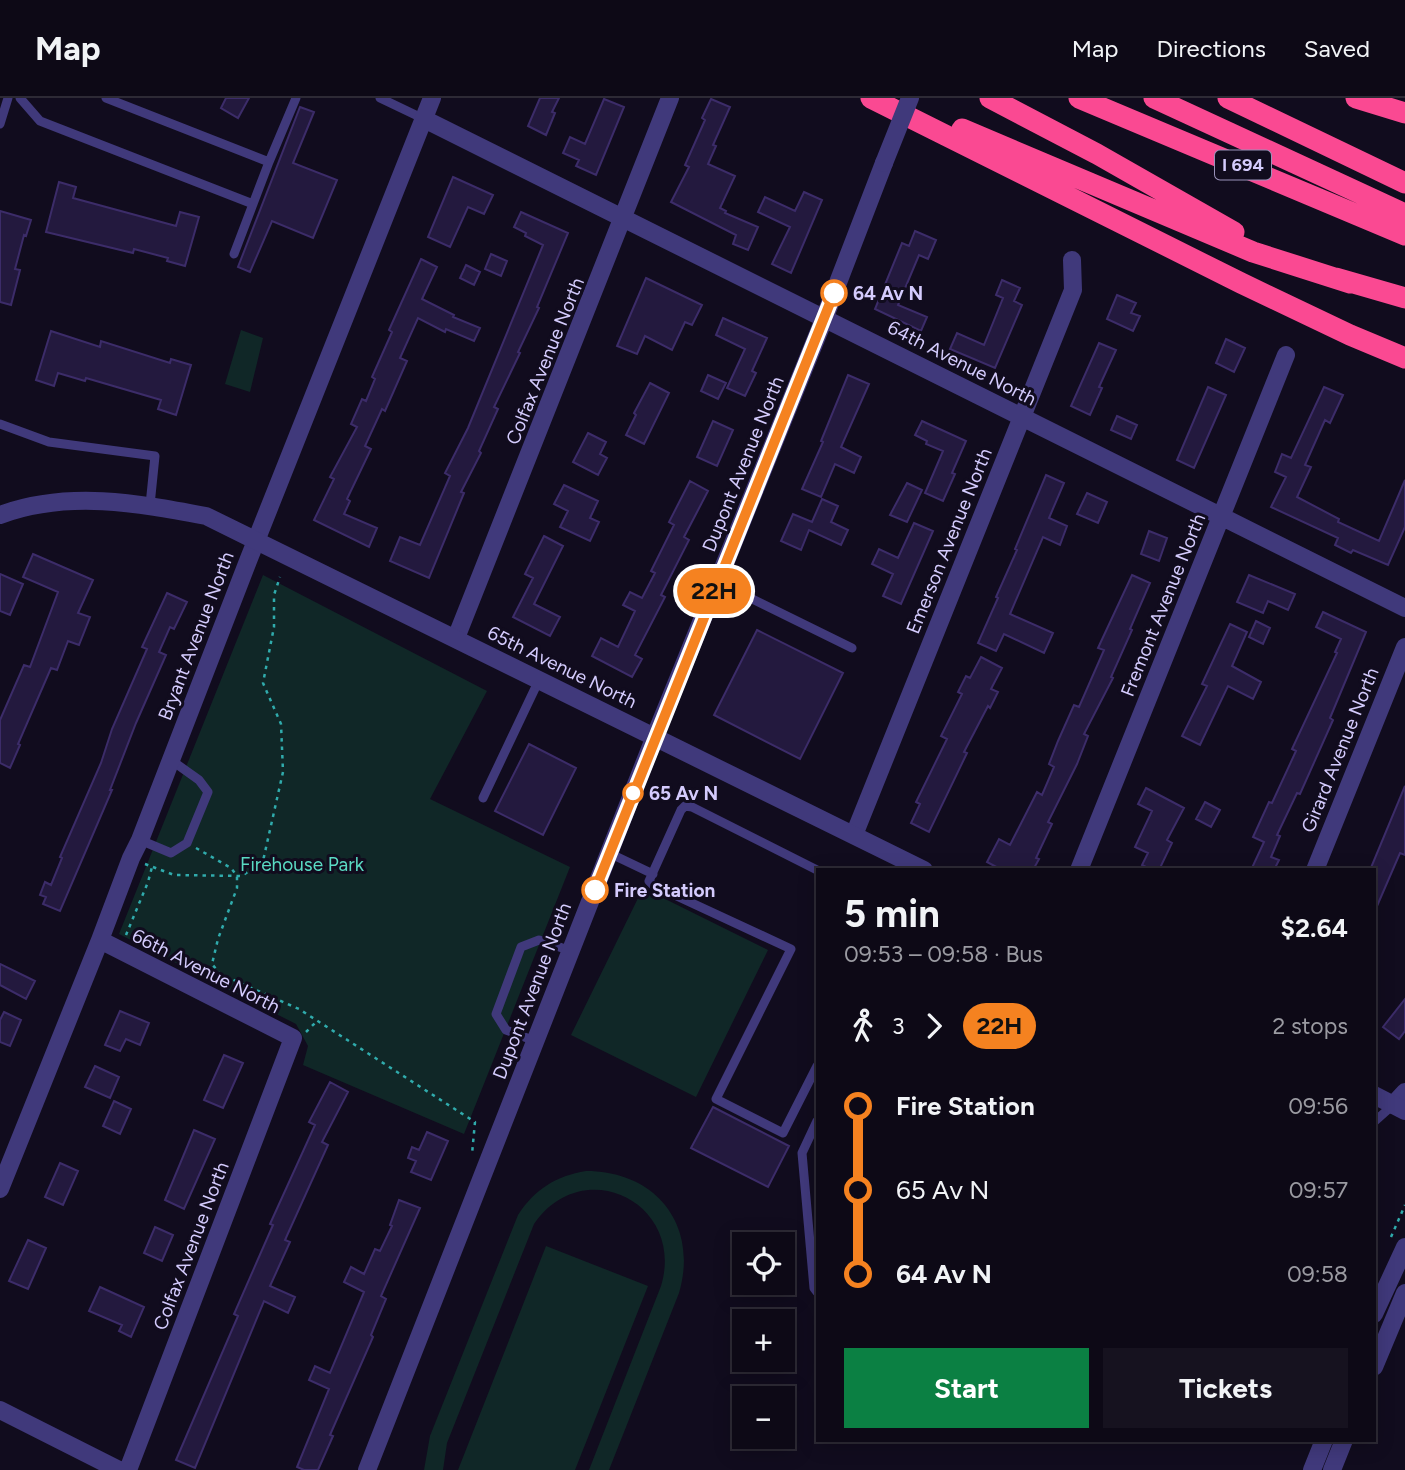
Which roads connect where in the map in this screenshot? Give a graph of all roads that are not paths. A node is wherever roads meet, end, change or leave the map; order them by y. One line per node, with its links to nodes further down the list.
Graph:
1 (8, 98): 18 (lane)
2 (20, 98): 21 (lane)
3 (106, 98): 19 (lane)
4 (296, 98): 19 (lane)
5 (380, 98): 17 (lane)
6 (432, 98): 17 (street, Bryant Avenue North)
7 (670, 98): 23 (street, Colfax Avenue North)
8 (871, 98): 31 (highway)
9 (892, 98): 27 (highway)
10 (910, 98): 29 (street, Dupont Avenue North, bridge)
11 (990, 98): 27 (highway)
12 (1079, 98): 24 (highway, I 694)
13 (1154, 98): 22 (highway)
14 (1228, 98): 20 (highway)
15 (1356, 98): 16 (highway)
16 (1405, 113)
17 (424, 119): 23 (street, 64th Avenue North); 37 (street, Bryant Avenue North)
18 (0, 124)
19 (269, 162): 21 (lane)
20 (1405, 181)
21 (253, 204): 25 (lane)
22 (1405, 214)
23 (624, 219): 29 (street, 64th Avenue North); 40 (street, Colfax Avenue North)
24 (1405, 235)
25 (234, 254)
26 (1072, 260): 32 (street, Emerson Avenue North)
27 (1350, 283): 28 (highway)
28 (1397, 296)
29 (824, 318): 32 (street, 64th Avenue North); 38 (street, Dupont Avenue North)
30 (1286, 355): 36 (street, Fremont Avenue North)
31 (1405, 358)
32 (1022, 417): 36 (street, 64th Avenue North); 47 (street, Emerson Avenue North)
33 (0, 424): 34 (lane)
34 (150, 505): 35 (street); 37 (street)
35 (0, 515)
36 (1221, 517): 39 (street, 64th Avenue North); 51 (street, Fremont Avenue North)
37 (256, 539): 40 (street, 65th Avenue North); 45 (street, Bryant Avenue North)
38 (718, 582): 42 (lane); 44 (street, Dupont Avenue North)
39 (1405, 608)
40 (456, 638): 43 (street, 65th Avenue North)
41 (1405, 647): 52 (street, Girard Avenue North)
42 (852, 648)
43 (540, 679): 44 (street, 65th Avenue North); 46 (lane)
44 (655, 736): 47 (street, 65th Avenue North); 49 (street, Dupont Avenue North)
45 (171, 760): 48 (street, Bryant Avenue North); 48 (lane)
46 (483, 798)
47 (854, 835): 50 (street, 65th Avenue North)
48 (140, 840): 55 (street, Bryant Avenue North)
49 (609, 853): 54 (lane); 56 (street, Dupont Avenue North)
50 (920, 868)
51 (1080, 868)
52 (1316, 868)
53 (816, 869): 54 (lane)
54 (653, 874): 59 (lane)
55 (100, 940): 57 (street, 66th Avenue North); 64 (street, Bryant Avenue North)
56 (571, 951): 58 (street, Dupont Avenue North); 58 (lane)
57 (293, 1038): 77 (street, Colfax Avenue North)
58 (535, 1041): 78 (street, Dupont Avenue North)
59 (816, 1068)
60 (1376, 1096): 61 (street)
61 (1401, 1103): 62 (lane)
62 (1376, 1121)
63 (816, 1123): 65 (lane)
64 (0, 1189)
65 (814, 1231): 68 (lane)
66 (1405, 1247): 67 (street)
67 (1399, 1275): 70 (street)
68 (816, 1291)
69 (1405, 1293): 71 (street)
70 (1376, 1309): 71 (lane)
71 (1401, 1315): 72 (street)
72 (1376, 1363)
73 (0, 1410): 76 (street)
74 (1323, 1442): 79 (street)
75 (1343, 1442): 80 (street)
76 (119, 1470)
77 (128, 1470)
78 (367, 1470)
79 (1312, 1470)
80 (1332, 1470)

